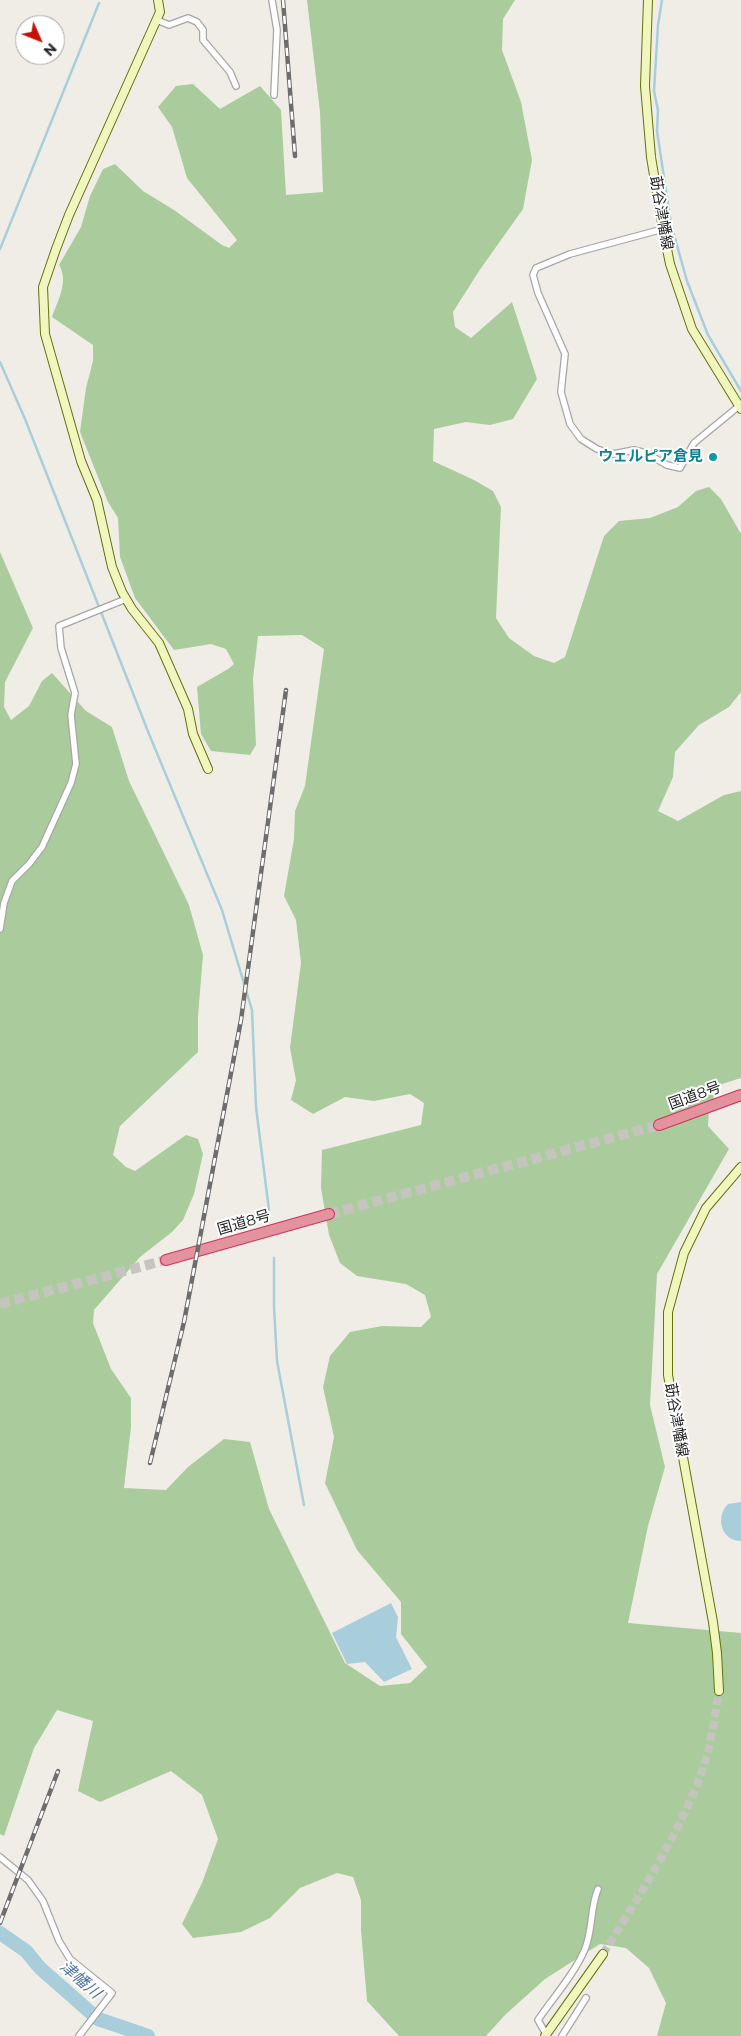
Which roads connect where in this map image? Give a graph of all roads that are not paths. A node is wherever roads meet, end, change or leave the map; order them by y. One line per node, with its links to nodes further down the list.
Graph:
1 (158, 0): 4 (main road)
2 (272, 0): 6 (street)
3 (648, 0): 7 (main road, 莇谷津幡線)
4 (157, 20): 5 (street); 9 (main road)
5 (236, 86)
6 (274, 95)
7 (663, 229): 8 (main road, 莇谷津幡線); 8 (street)
8 (740, 407)
9 (126, 599): 10 (main road); 11 (street)
10 (208, 769)
11 (0, 929)
12 (741, 1095): 13 (highway, 国道8号)
13 (659, 1125)
14 (741, 1166): 17 (main road, 莇谷津幡線)
15 (329, 1214): 16 (highway, 国道8号)
16 (166, 1260)
17 (719, 1691)
18 (0, 1857): 23 (street)
19 (598, 1889): 22 (street)
20 (603, 1954): 22 (main road)
21 (586, 1998): 24 (street)
22 (546, 2035)
23 (79, 2036)
24 (562, 2036)

